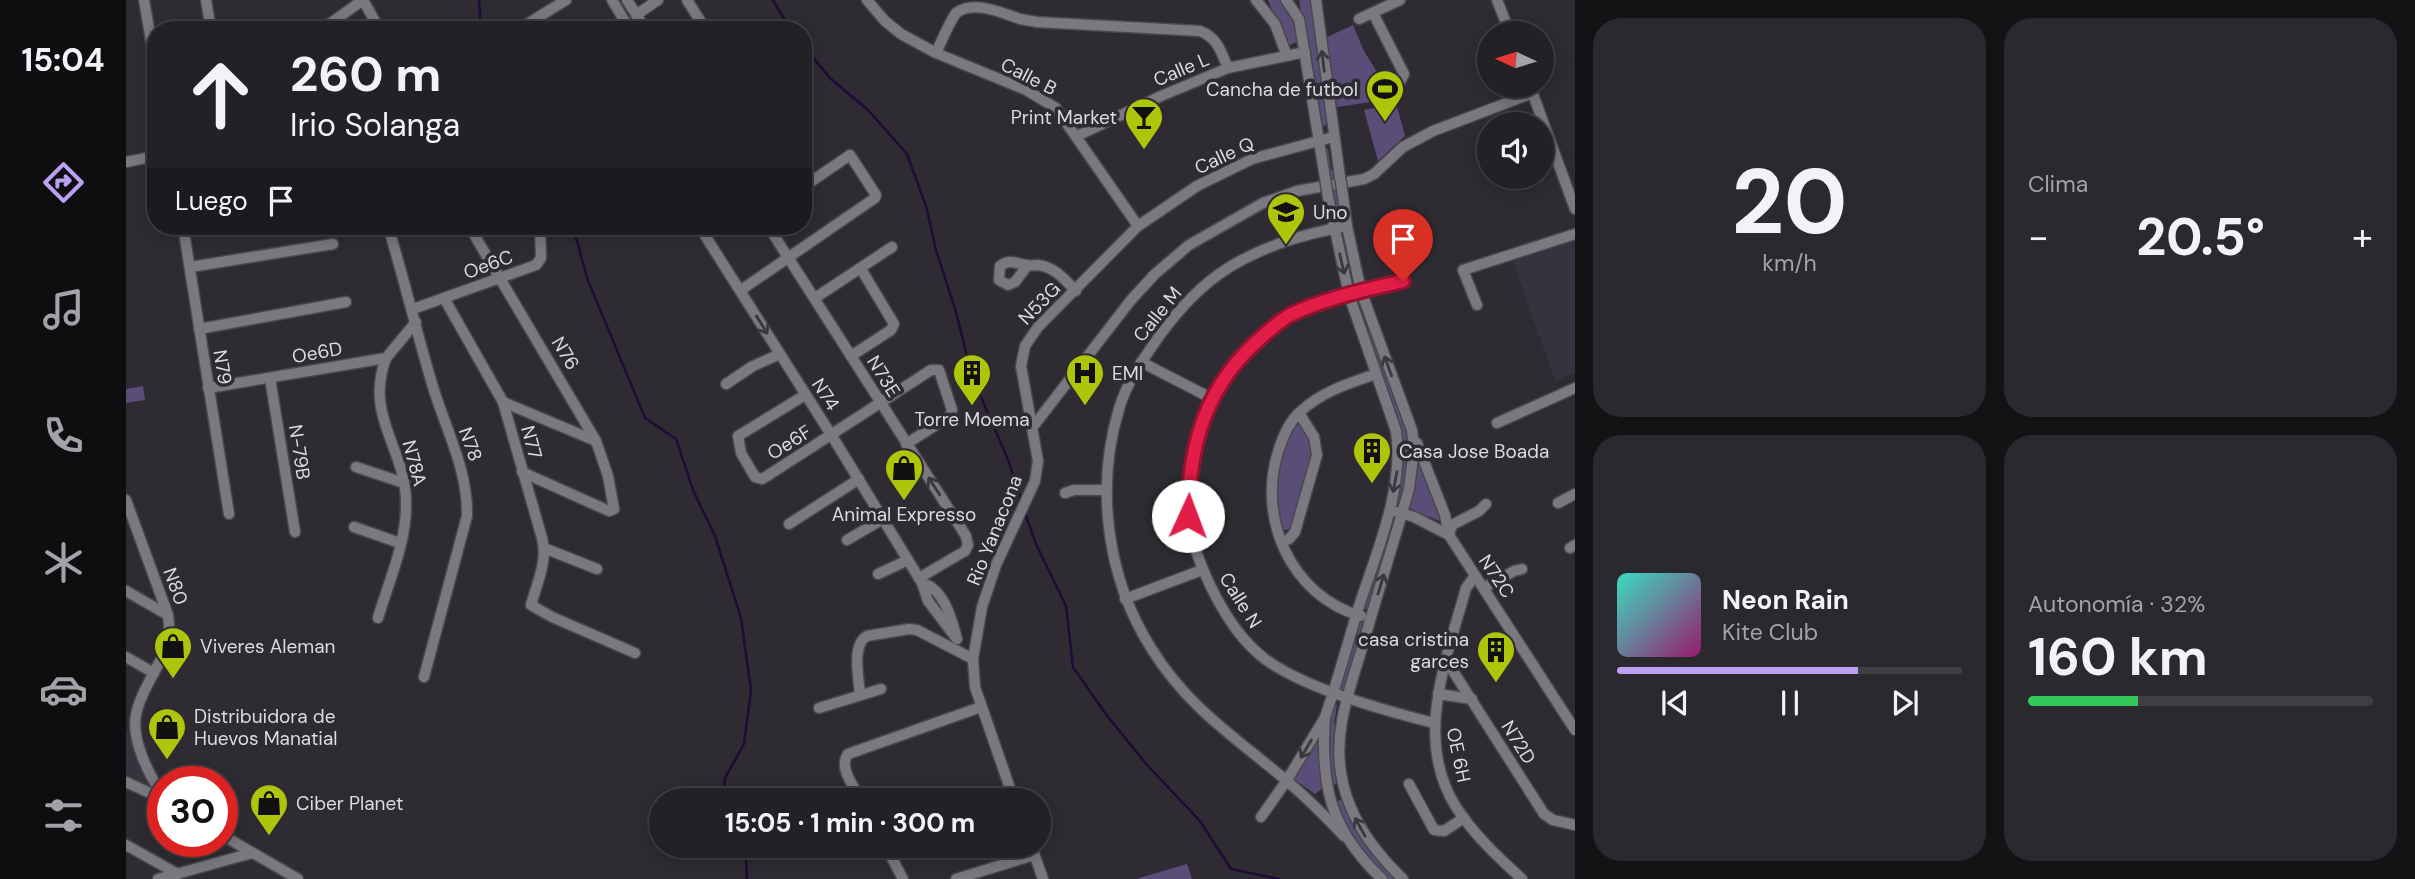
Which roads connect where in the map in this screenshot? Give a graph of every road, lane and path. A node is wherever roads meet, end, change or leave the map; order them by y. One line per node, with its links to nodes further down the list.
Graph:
1 (144, 0): 18 (street)
2 (206, 0): 19 (street)
3 (363, 0): 20 (street); 21 (street)
4 (566, 0): 22 (street)
5 (612, 0): 23 (street)
6 (627, 0): 16 (street)
7 (658, 0): 16 (street)
8 (687, 0): 25 (street)
9 (867, 0): 27 (street, Calle B)
10 (1256, 0): 29 (street)
11 (1286, 0): 28 (street)
12 (1316, 0): 35 (street, N72C, one-way to 12)
13 (1400, 0): 15 (street)
14 (1497, 0): 26 (street)
15 (1373, 13): 17 (street); 31 (street)
16 (636, 15): 24 (street)
17 (1359, 19)
18 (148, 21)
19 (210, 21)
20 (334, 21)
21 (375, 21)
22 (532, 21)
23 (624, 21)
24 (640, 21)
25 (700, 21)
26 (1505, 21)
27 (936, 52): 30 (street); 34 (street, Calle B)
28 (1305, 52): 29 (street, Calle L); 36 (street)
29 (1287, 55): 30 (street, Calle L)
30 (1228, 68): 34 (street, Calle L)
31 (1392, 85)
32 (1513, 98): 85 (street)
33 (1535, 98): 40 (street)
34 (1077, 136): 41 (street, Calle B)
35 (1333, 137): 36 (street, Calle Q); 42 (street, N72C)
36 (1319, 139): 41 (street, Calle Q); 43 (street, bridge)
37 (147, 158): 38 (street)
38 (126, 162)
39 (812, 179): 53 (street)
40 (1575, 209)
41 (1138, 226): 60 (street, N53G)
42 (1347, 226): 43 (street, Calle M); 61 (street, N72C)
43 (1334, 229): 62 (street, one-way to 62); 73 (street, Calle M)
44 (1575, 234): 66 (street)
45 (185, 235): 55 (street, N79)
46 (391, 235): 67 (street, N78)
47 (474, 235): 57 (street, N76)
48 (541, 235): 57 (street, Oe6C)
49 (705, 235): 59 (street, N74)
50 (774, 235): 53 (street, N73E)
51 (333, 244): 55 (street)
52 (892, 247): 56 (street)
53 (789, 258): 59 (street); 64 (street, N73E)
54 (1027, 266): 60 (street)
55 (190, 267): 69 (street, N79)
56 (861, 269): 64 (street); 71 (street)
57 (500, 278): 63 (street, Oe6C); 88 (street, N76)
58 (1403, 281): 61 (street, Calle N)
59 (741, 290): 70 (street, N74, one-way to 70)
60 (1076, 291): 85 (street, N53G)
61 (1361, 292): 62 (street, Calle N); 86 (street, N72C, one-way to 61)
62 (1349, 295): 74 (street); 80 (street, Calle N)
63 (444, 298): 67 (street, Oe6C); 81 (street, N77)
64 (815, 298): 71 (street, N73E)
65 (346, 302): 69 (street)
66 (1477, 305)
67 (413, 309): 68 (street, N78)
68 (416, 322): 72 (street); 134 (street, N78)
69 (199, 329): 77 (street, N79)
70 (780, 354): 76 (street); 79 (street, N74)
71 (851, 356): 82 (street, N73E)
72 (386, 358): 75 (street, Oe6D); 93 (street, N78A)
73 (1141, 362): 80 (street); 94 (street, Calle M)
74 (1376, 374): 83 (street); 100 (street, one-way to 100)
75 (270, 378): 77 (street, Oe6D); 107 (street, N-79B)
76 (726, 384)
77 (208, 388): 102 (street, N79)
78 (1575, 388): 84 (street)
79 (805, 395): 87 (street, N74); 87 (street, Oe6F)
80 (1211, 398): 117 (street, Calle N)
81 (503, 402): 88 (street); 91 (street, N77)
82 (880, 404): 87 (street, Oe6F); 89 (street, N73E); 89 (street, Oe6F)
83 (1299, 413): 111 (street); 111 (street)
84 (1497, 423)
85 (1032, 428): 131 (street, Rio Yanacona)
86 (1412, 430): 101 (street); 109 (street, N72C)
87 (832, 436): 92 (street, N74)
88 (596, 441): 91 (street, N76)
89 (906, 444): 120 (street, N73E, one-way to 89)
90 (356, 467): 93 (street)
91 (522, 472): 113 (street, N77)
92 (859, 479): 103 (street, N74); 104 (street)
93 (404, 483): 112 (street, N78A)
94 (1107, 490): 95 (street); 123 (street, Calle M)
95 (1065, 493)
96 (1575, 494): 98 (street)
97 (126, 499): 108 (street, N80)
98 (1558, 503)
99 (1486, 504): 109 (street)
100 (1390, 510): 101 (street); 125 (street)
101 (1402, 513): 109 (street); 127 (street, one-way to 101)
102 (229, 514)
103 (883, 519): 110 (street); 114 (street, N74)
104 (789, 524)
105 (126, 527): 108 (street)
106 (354, 527): 112 (street)
107 (295, 532)
108 (137, 533): 124 (street, N80)
109 (1449, 535): 119 (street, N72C)
110 (847, 540)
111 (1282, 542): 125 (street)
112 (400, 543): 126 (street, N78A)
113 (544, 548): 115 (street); 129 (street, N77)
114 (908, 560): 118 (street); 120 (street, N74)
115 (597, 569)
116 (1522, 569): 121 (street)
117 (1202, 570): 123 (street); 136 (street, Calle N)
118 (878, 574)
119 (1475, 576): 121 (street, N72C); 132 (street, OE 6H)
120 (920, 580): 128 (street, N74)
121 (1484, 588): 146 (street, N72C)
122 (126, 591): 124 (street)
123 (1125, 599): 148 (street, Calle M)
124 (168, 615): 133 (street, N80)
125 (1356, 615): 127 (street); 136 (street)
126 (379, 618)
127 (1370, 619): 139 (street)
128 (960, 652): 131 (street); 138 (street)
129 (635, 653)
130 (126, 657): 133 (street)
131 (974, 659): 141 (street, Rio Yanacona)
132 (1446, 660): 137 (street, OE 6H); 140 (street, N72D)
133 (154, 673): 144 (street, N80)
134 (424, 677)
135 (881, 689): 138 (street)
136 (1334, 692): 139 (street, Calle N); 143 (street)
137 (1438, 694): 140 (street); 145 (street, OE 6H)
138 (860, 695): 142 (street)
139 (1348, 697): 145 (street, Calle N); 153 (street)
140 (1472, 699): 159 (street, N72D)
141 (981, 707): 151 (street); 152 (street, Rio Yanacona)
142 (819, 708)
143 (1325, 717): 148 (street, one-way to 148); 155 (street)
144 (130, 721): 147 (street)
145 (1434, 723): 158 (street, OE 6H)
146 (1575, 730)
147 (148, 766)
148 (1287, 780): 156 (street, Calle M); 157 (street)
149 (126, 782): 154 (street)
150 (1409, 784): 158 (street)
151 (855, 788)
152 (1010, 788)
153 (1344, 790): 155 (street); 174 (street, one-way to 153)
154 (147, 791)
155 (1328, 791): 156 (street); 160 (street)
156 (1308, 799): 160 (street, Calle M)
157 (1261, 817)
158 (1464, 818): 175 (street, OE 6H)
159 (1574, 823)
160 (1344, 836): 173 (street)
161 (126, 845): 167 (street)
162 (238, 845): 163 (street)
163 (252, 853): 167 (street); 169 (street)
164 (892, 858): 170 (street)
165 (1011, 858): 171 (street)
166 (1035, 858): 172 (street)
167 (178, 874): 168 (street)
168 (158, 879)
169 (298, 879)
170 (903, 879)
171 (956, 879)
172 (1043, 879)
173 (1382, 879)
174 (1403, 879)
175 (1522, 879)

